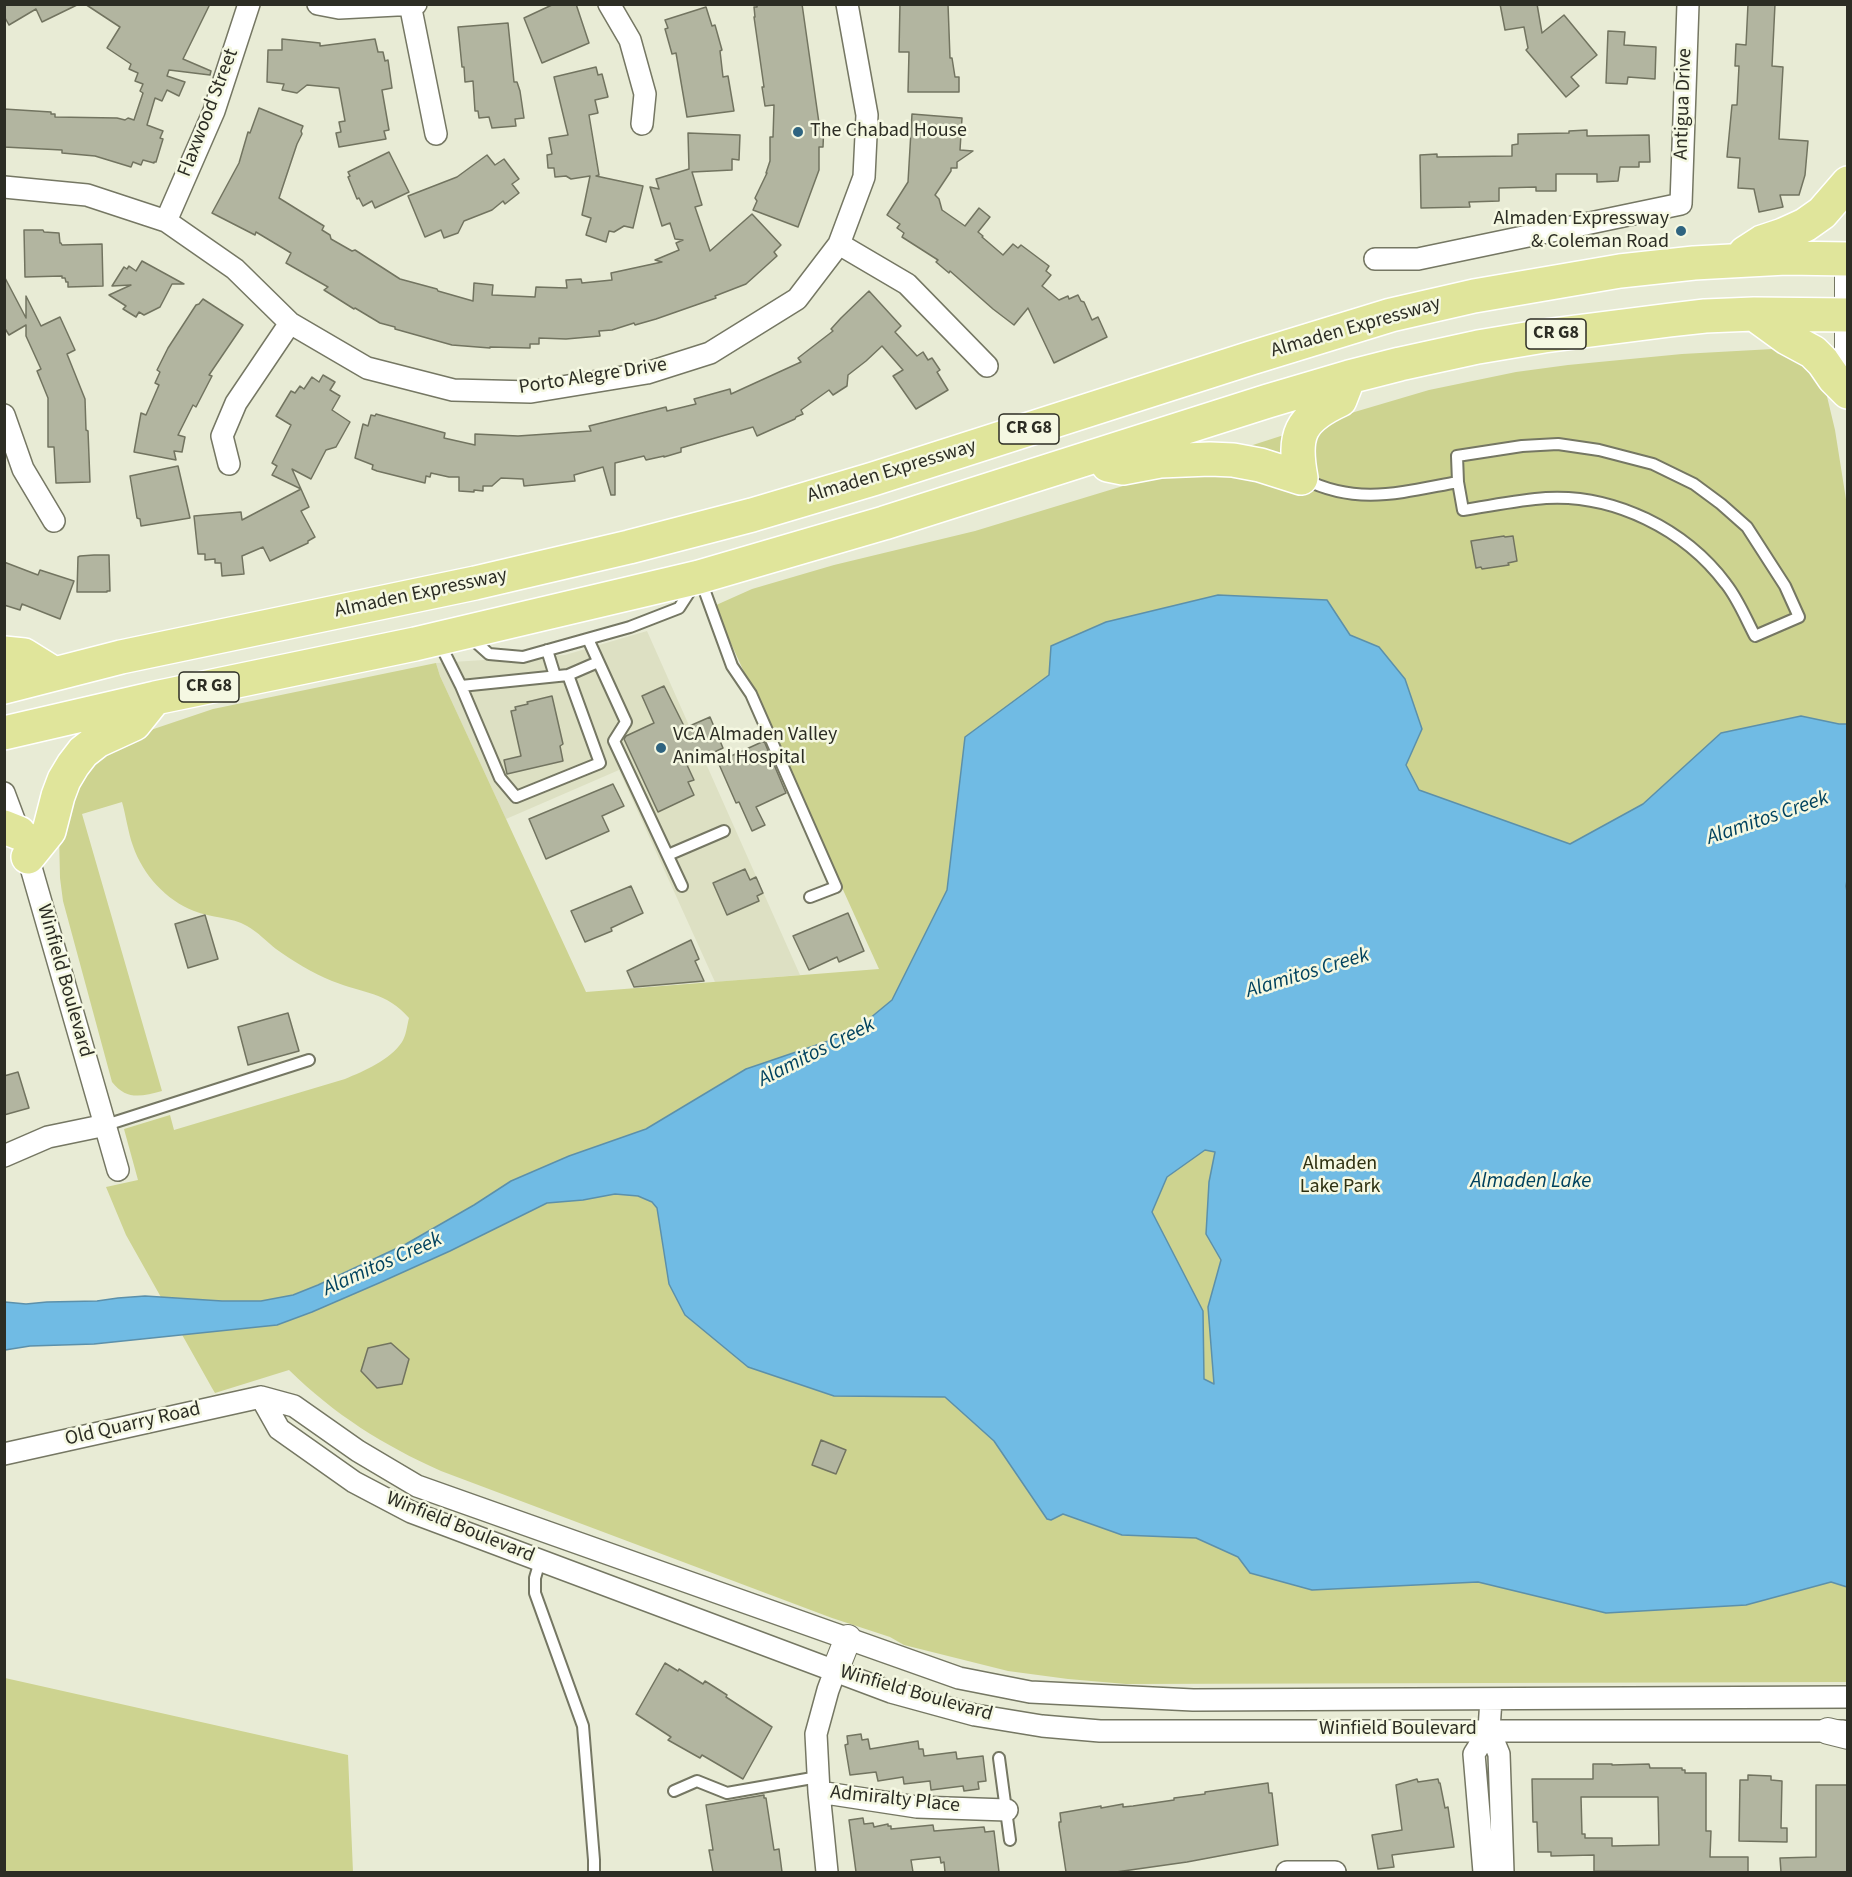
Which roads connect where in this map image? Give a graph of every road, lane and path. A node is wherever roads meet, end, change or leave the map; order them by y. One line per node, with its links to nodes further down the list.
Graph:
1 (249, 4): 11 (street, Flaxwood Street)
2 (318, 4): 6 (street)
3 (609, 4): 7 (street)
4 (847, 4): 12 (street, Porto Alegre Drive)
5 (1688, 4): 14 (street, Antigua Drive)
6 (412, 5): 8 (street)
7 (642, 124)
8 (436, 134)
9 (1848, 183): 15 (main road)
10 (4, 187): 11 (street, Porto Alegre Drive)
11 (166, 221): 18 (street, Porto Alegre Drive)
12 (839, 244): 18 (street, Porto Alegre Drive); 20 (street)
13 (1848, 258): 15 (main road, Almaden Expressway / CR G8); 17 (street)
14 (1376, 259)
15 (1733, 260): 35 (main road, Almaden Expressway / CR G8)
16 (1754, 314): 17 (main road, CR G8); 21 (main road, CR G8); 22 (main road)
17 (1847, 315): 19 (street)
18 (290, 323): 25 (street)
19 (1848, 357)
20 (987, 366)
21 (1349, 377): 24 (main road, CR G8); 26 (main road)
22 (1848, 392)
23 (4, 415): 28 (street)
24 (1086, 459): 26 (main road); 29 (main road, CR G8)
25 (229, 464)
26 (1301, 478): 27 (lane)
27 (1458, 482): 27 (lane)
28 (54, 521)
29 (699, 577): 30 (main road, CR G8); 31 (lane); 47 (lane)
30 (451, 636): 32 (lane); 38 (lane); 40 (main road, CR G8)
31 (588, 639): 32 (lane); 34 (lane)
32 (547, 650): 37 (lane)
33 (4, 653): 35 (main road)
34 (598, 662): 36 (lane); 45 (lane)
35 (52, 673): 39 (main road, Almaden Expressway / CR G8)
36 (568, 675): 37 (lane); 38 (lane)
37 (555, 676): 38 (lane)
38 (461, 686)
39 (4, 687)
40 (155, 698): 41 (main road, CR G8); 44 (main road)
41 (4, 733)
42 (4, 793): 44 (street, Winfield Boulevard)
43 (724, 831): 45 (lane)
44 (17, 839): 49 (street, Winfield Boulevard)
45 (668, 855): 46 (lane)
46 (682, 886)
47 (810, 897)
48 (309, 1060): 49 (lane)
49 (105, 1125): 50 (street); 51 (street, Winfield Boulevard)
50 (4, 1156)
51 (118, 1170)
52 (261, 1397): 53 (street, Old Quarry Road); 54 (street, Winfield Boulevard); 55 (street, Winfield Boulevard)
53 (4, 1454)
54 (540, 1561): 56 (street, Winfield Boulevard); 66 (lane)
55 (848, 1638): 56 (street); 58 (street, Winfield Boulevard)
56 (835, 1671): 59 (street, Winfield Boulevard); 62 (street)
57 (1848, 1697): 58 (street, Winfield Boulevard)
58 (1491, 1699): 59 (street)
59 (1489, 1730): 60 (street, Winfield Boulevard); 70 (street); 71 (street)
60 (1841, 1732)
61 (999, 1758): 64 (lane)
62 (819, 1784): 63 (lane); 64 (street, Admiralty Place); 67 (street)
63 (674, 1791)
64 (1006, 1810): 65 (lane)
65 (1010, 1840)
66 (594, 1872)
67 (827, 1872)
68 (1287, 1872): 69 (street)
69 (1335, 1872)
70 (1484, 1872)
71 (1503, 1872)

